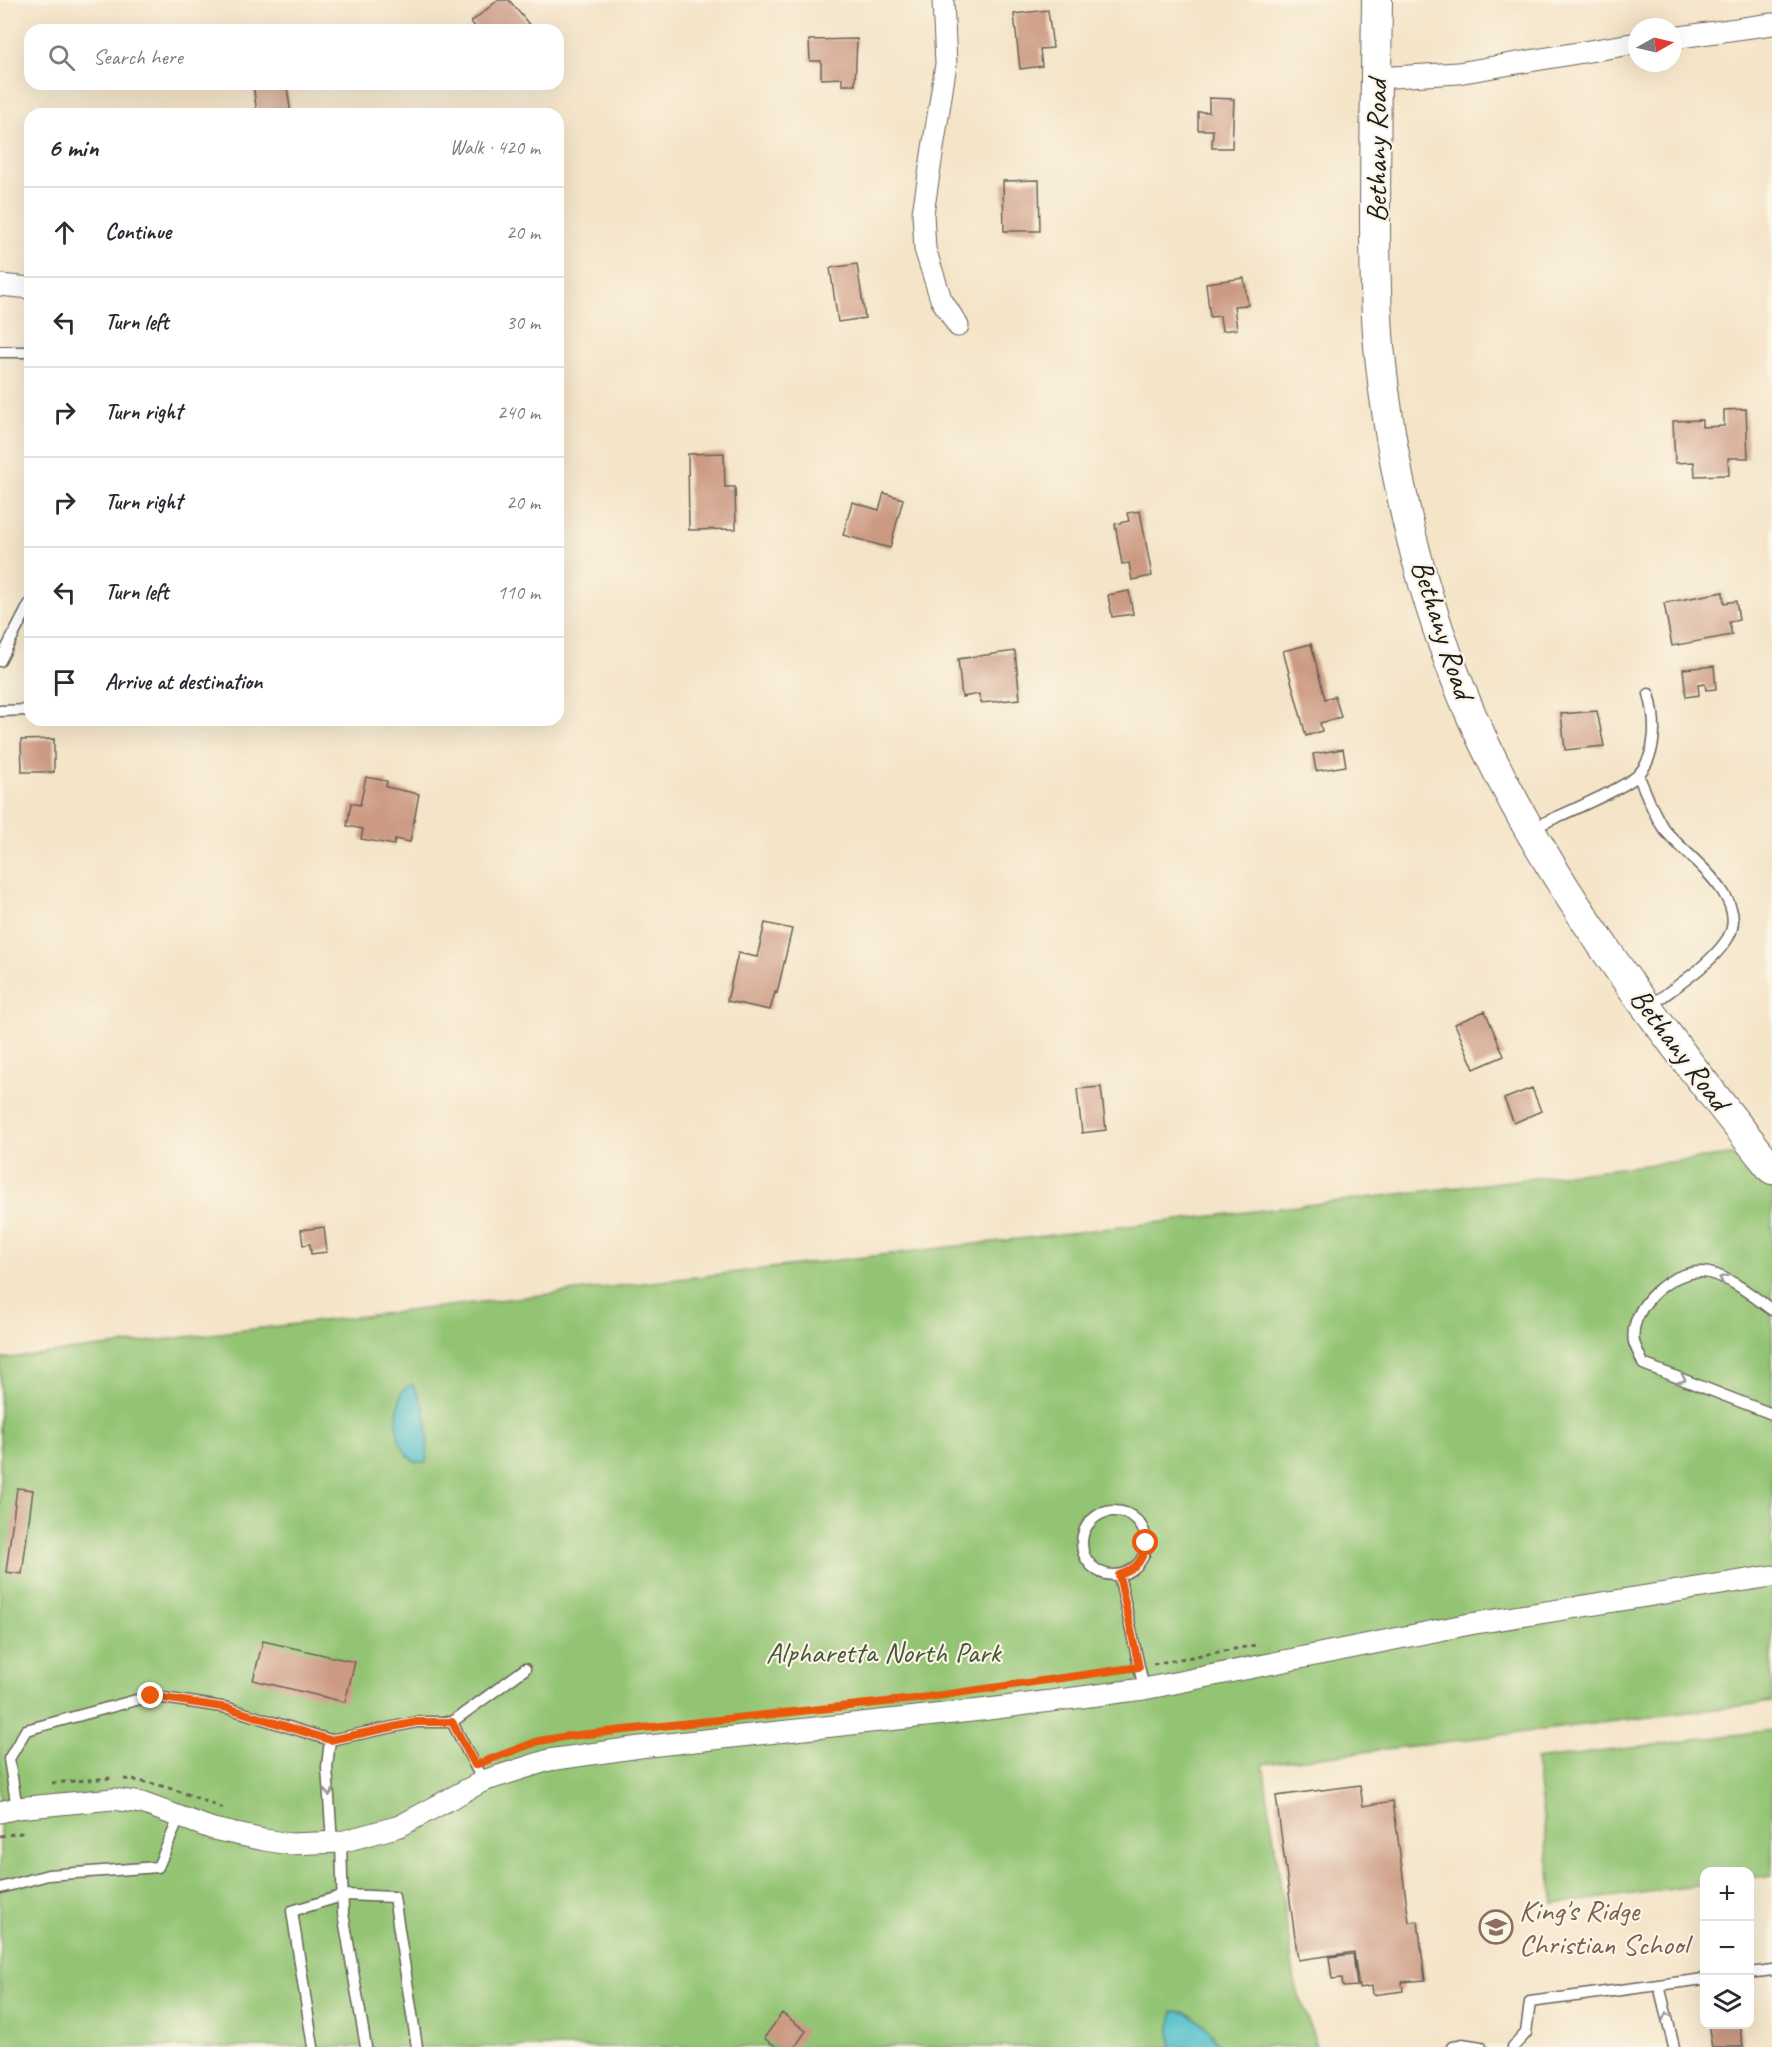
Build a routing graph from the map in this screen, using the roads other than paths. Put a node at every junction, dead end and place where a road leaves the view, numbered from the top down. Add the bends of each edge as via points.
1 (943, 0) edge
2 (1377, 0) edge
3 (1772, 24) edge
4 (1682, 37) edge
5 (1628, 45) edge
6 (1376, 78) junction
7 (0, 285) edge
8 (24, 287) edge
9 (958, 326) dead end
10 (0, 352) edge
11 (24, 352) edge
12 (24, 615) edge
13 (0, 661) edge
14 (1649, 694) dead end
15 (24, 710) edge
16 (0, 711) edge
17 (1638, 775) junction
18 (1530, 829) junction
19 (1649, 1007) junction
20 (1772, 1170) edge
21 (1772, 1310) edge
22 (1772, 1414) edge
23 (1119, 1575) junction
24 (1772, 1576) edge
25 (525, 1669) dead end
26 (1144, 1689) junction
27 (452, 1722) junction
28 (330, 1740) junction
29 (4, 1760) edge
30 (483, 1781) junction
31 (10, 1803) edge
32 (180, 1816) junction
33 (337, 1843) junction
34 (0, 1888) edge
35 (345, 1895) junction
36 (1772, 1970) edge
37 (1754, 1972) edge
38 (1700, 1980) edge
39 (1659, 1985) junction
40 (313, 2047) edge
41 (366, 2047) edge
42 (417, 2047) edge
43 (1452, 2047) edge
44 (1481, 2047) edge
45 (1512, 2047) edge
46 (1674, 2047) edge

1 - 9 street via 946,64 922,213 926,249 941,299
2 - 6 street, Bethany Road
3 - 4 street
5 - 6 street via 1458,73
6 - 18 street, Bethany Road via 1376,294 1379,347 1395,460 1427,590 1447,651 1472,716
7 - 8 street
10 - 11 lane
12 - 13 lane
14 - 17 lane via 1654,730 1649,758
15 - 16 lane
17 - 18 lane
17 - 19 lane via 1662,828 1715,882 1729,902 1733,922 1726,942
18 - 19 street, Bethany Road via 1609,953
19 - 20 street, Bethany Road
21 -> 22 lane via 1744,1289 1709,1273 1688,1273 1658,1289 1637,1317 1634,1342 1643,1364
23 - 23 lane via 1135,1568 1146,1543 1144,1533 1130,1516 1109,1512 1090,1522 1082,1542 1095,1569
23 - 26 lane
24 - 26 street via 1470,1624
25 - 27 lane
26 - 30 street via 592,1752 549,1760
27 - 28 lane via 417,1722
27 - 30 lane
28 - 29 lane via 228,1708 151,1696 26,1730
28 -> 33 lane via 327,1767
29 - 31 lane
30 - 33 street via 400,1826
31 - 32 street via 113,1799 142,1803
32 - 33 street via 213,1829 264,1840
32 - 34 lane via 158,1867 48,1875
33 - 35 lane
35 - 40 lane via 292,1911
35 - 41 lane via 343,1913
35 - 42 lane via 394,1897
36 - 37 lane
38 - 39 lane
39 - 45 lane via 1530,2002 1526,2033
46 -> 39 lane
43 - 44 lane

